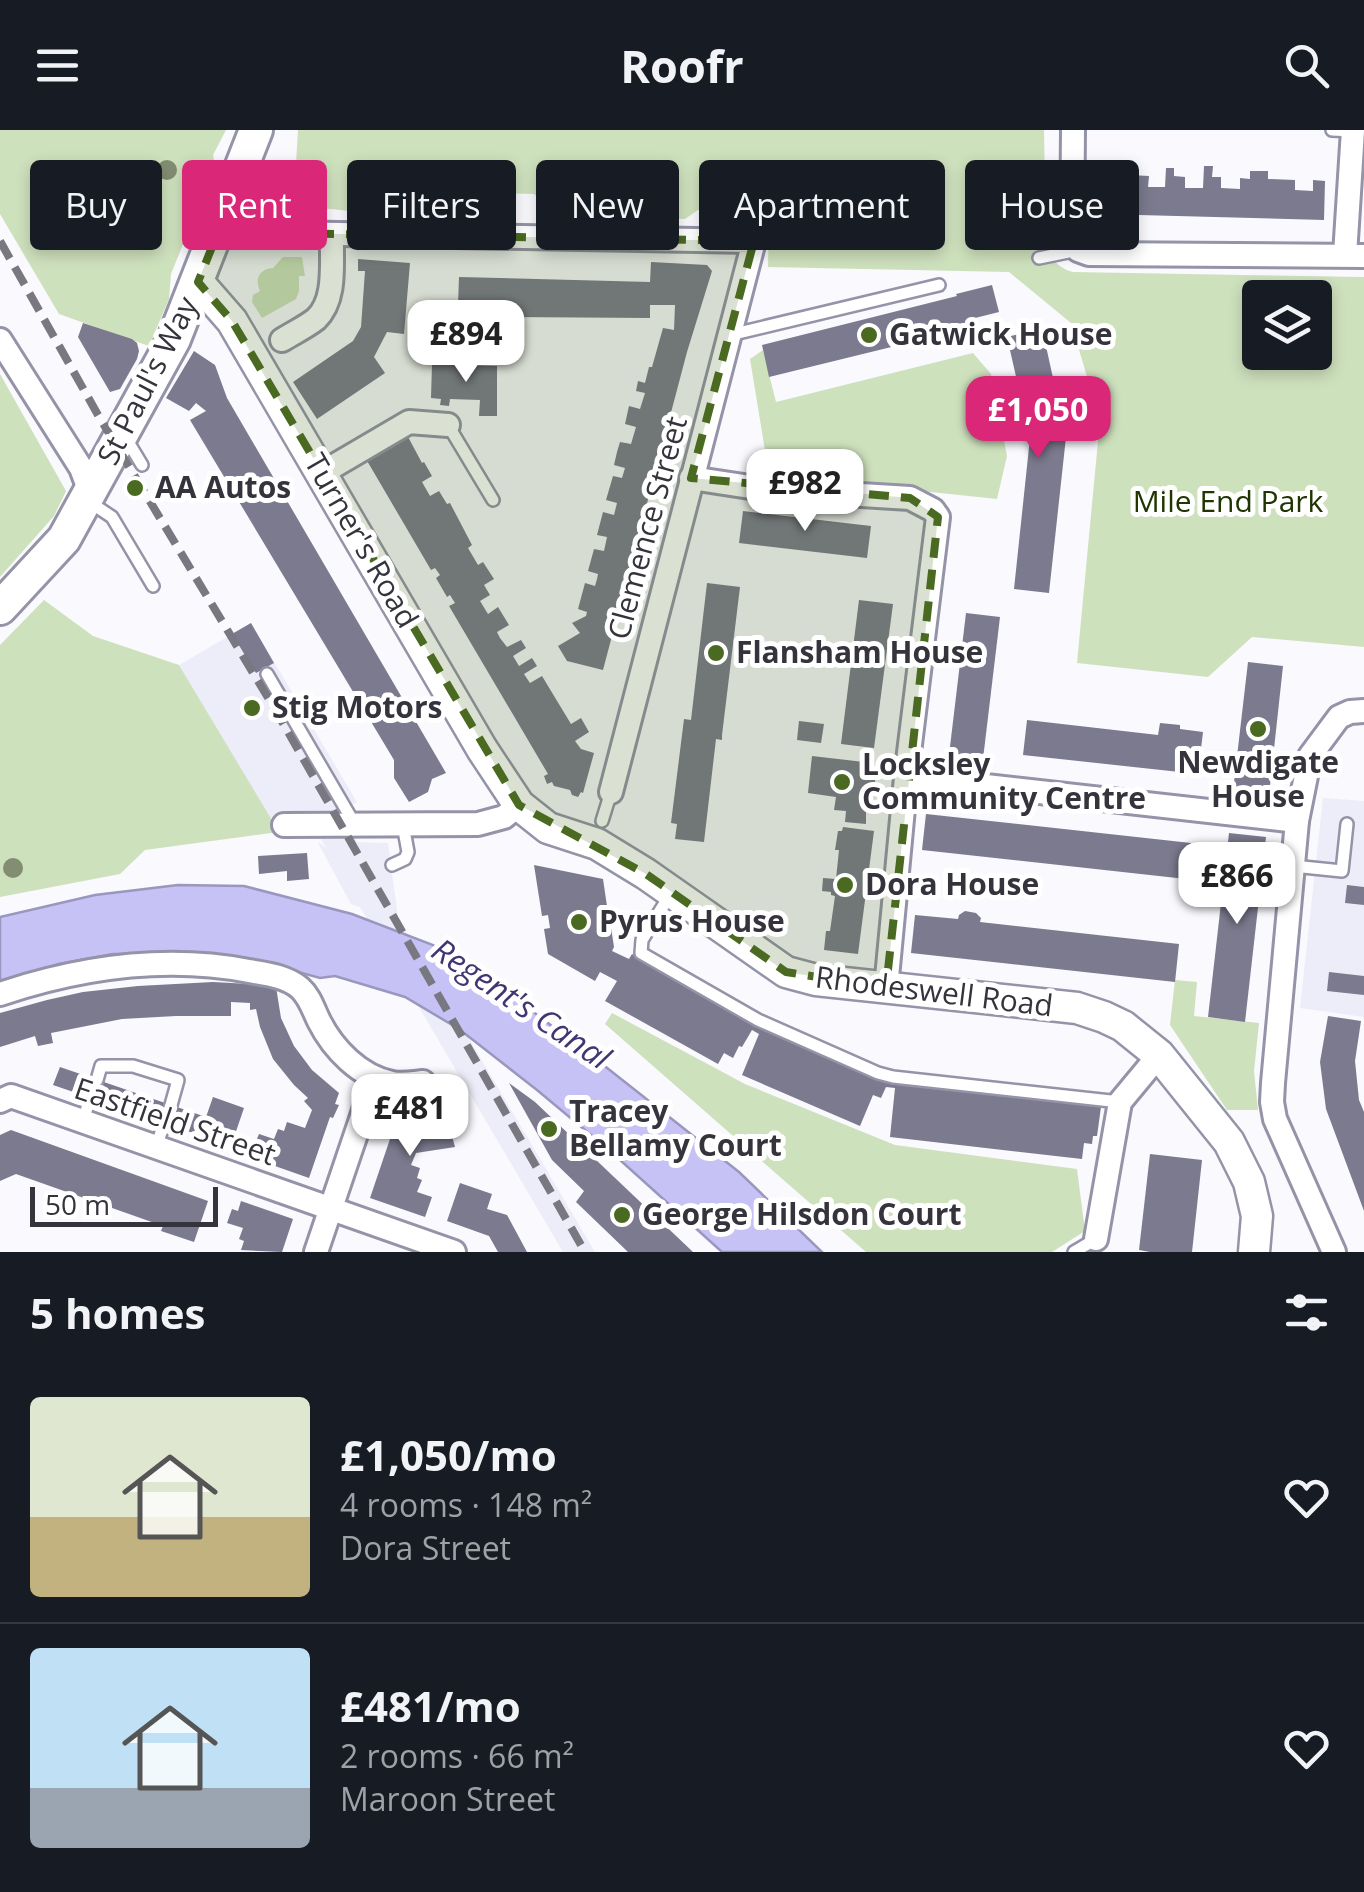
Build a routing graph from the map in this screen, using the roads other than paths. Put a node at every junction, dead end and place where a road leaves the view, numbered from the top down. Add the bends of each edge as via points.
1 (256, 130) edge
2 (1073, 130) edge
3 (1332, 130) edge
4 (1353, 130) edge
5 (245, 160) edge
6 (1073, 160) edge
7 (327, 235) edge
8 (332, 235) junction
9 (347, 235) edge
10 (516, 237) edge
11 (211, 250) edge
12 (1078, 250) joint
13 (1355, 255) edge
14 (1039, 258) dead end
15 (198, 282) junction
16 (939, 285) dead end
17 (730, 335) junction
18 (0, 340) edge
19 (282, 340) dead end
20 (448, 425) joint
21 (122, 431) junction
22 (142, 465) dead end
23 (322, 473) junction
24 (691, 478) junction
25 (90, 492) junction
26 (493, 500) dead end
27 (153, 586) dead end
28 (0, 608) edge
29 (267, 674) dead end
30 (1364, 711) edge
31 (906, 778) junction
32 (611, 792) joint
33 (518, 805) junction
34 (1297, 821) junction
35 (354, 823) junction
36 (1348, 824) dead end
37 (284, 825) dead end
38 (404, 825) junction
39 (600, 832) junction
40 (392, 865) dead end
41 (1293, 866) junction
42 (672, 892) junction
43 (886, 988) junction
44 (0, 994) edge
45 (1159, 1055) junction
46 (374, 1078) junction
47 (96, 1080) dead end
48 (423, 1082) dead end
49 (90, 1098) dead end
50 (0, 1101) edge
51 (1120, 1102) junction
52 (170, 1106) dead end
53 (82, 1122) junction
54 (164, 1124) dead end
55 (156, 1147) junction
56 (330, 1208) junction
57 (1096, 1239) joint
58 (316, 1252) edge
59 (454, 1252) edge
60 (1074, 1252) edge
61 (1254, 1252) edge
62 (1334, 1252) edge

1 - 5 main road, St Paul's Way
2 - 6 street
3 - 4 lane
4 - 13 street
7 - 8 street
8 - 9 street
8 - 19 street via 326,307
10 - 17 street, Clemence Street via 754,234
11 - 15 main road, St Paul's Way
12 - 13 street
12 - 14 lane
15 - 21 main road, St Paul's Way
15 - 23 street, Turner's Road via 232,320
16 - 17 lane
17 - 24 street, Clemence Street
18 - 25 street
20 - 23 street via 410,422
20 - 26 lane
21 - 22 lane
21 - 25 main road, St Paul's Way
23 - 33 street, Turner's Road
24 - 31 street via 910,498 933,510 938,517
24 - 32 street, Clemence Street
25 - 27 lane
25 - 28 main road, St Paul's Way via 64,539
29 - 35 lane
30 - 34 street via 1338,716 1310,756
31 - 34 street
31 - 43 street
32 - 39 lane, Clemence Street
33 - 38 street via 478,824
33 - 39 street, Rhodeswell Road via 548,828
34 - 41 street
35 - 37 street
35 - 38 street
36 - 41 lane via 1342,871
38 - 40 lane via 408,852
39 - 42 street, Rhodeswell Road
41 - 62 street via 1272,1102
42 - 43 street, Rhodeswell Road via 786,972
42 - 51 lane via 642,940 642,953 758,1020 878,1074
43 - 45 street, Rhodeswell Road via 1077,1008 1124,1026
44 - 46 street via 139,964 196,962 286,979 309,999 333,1045
45 - 51 street
45 - 61 street, Rhodeswell Road via 1229,1142 1249,1182 1257,1216
46 - 48 street
46 - 56 street
47 - 52 lane via 101,1066 133,1066 178,1080
49 - 53 lane
50 - 53 street, Eastfield Street via 10,1096
51 - 57 street
53 - 55 street, Eastfield Street
54 - 55 lane
55 - 56 street, Eastfield Street
56 - 58 street
56 - 59 street, Eastfield Street
57 - 60 lane

